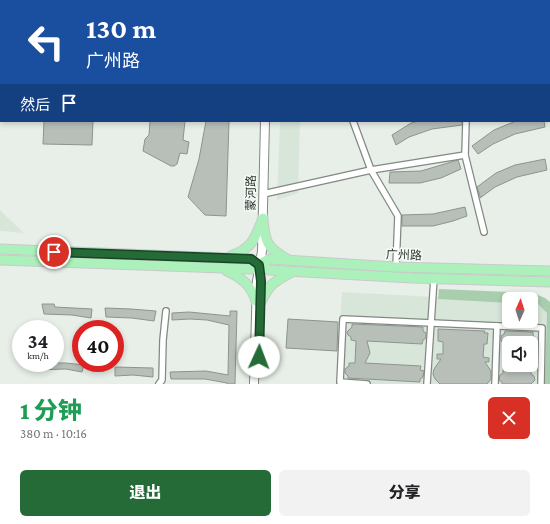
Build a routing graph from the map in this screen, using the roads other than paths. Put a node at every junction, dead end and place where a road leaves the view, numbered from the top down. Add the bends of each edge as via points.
1 (265, 122) edge
2 (353, 122) edge
3 (466, 122) edge
4 (466, 155) junction
5 (371, 170) junction
6 (263, 194) junction
7 (263, 218) junction
8 (484, 232) dead end
9 (3, 249) edge
10 (225, 258) junction
11 (290, 260) junction
12 (2, 261) edge
13 (550, 264) edge
14 (259, 265) junction
15 (396, 267) junction
16 (222, 269) junction
17 (526, 270) junction
18 (293, 271) junction
19 (550, 271) edge
20 (434, 278) junction
21 (526, 281) junction
22 (550, 282) edge
23 (550, 290) edge
24 (259, 301) junction
25 (166, 311) dead end
26 (431, 323) junction
27 (497, 326) junction
28 (159, 384) edge
29 (254, 384) edge
30 (259, 384) edge
31 (367, 384) edge
32 (428, 384) edge
33 (495, 384) edge
34 (541, 384) edge

1 - 6 street, 蒙河路
2 - 5 street
3 - 4 street
4 - 5 street
4 - 8 street
5 - 6 street
5 - 15 street via 398,216
6 - 7 street, 蒙河路
7 - 10 main road via 248,248
7 - 11 main road via 265,239 271,248
7 - 14 street, 蒙河路
9 - 10 main road, 广州路
10 - 14 main road, 广州路 via 251,259
11 - 14 main road, 广州路 via 269,259
11 - 15 main road, 广州路
12 - 16 main road, 广州路
13 - 17 main road
14 - 16 main road, 广州路 via 251,270
14 - 18 main road, 广州路 via 269,270
14 - 24 street, 蒙河路
15 - 17 main road, 广州路
16 - 24 main road via 239,276
17 - 19 main road, 广州路
18 - 20 main road, 广州路
18 - 24 main road via 271,284
20 - 21 main road, 广州路
20 - 26 street
21 - 22 main road, 广州路
21 - 23 main road
24 - 29 street, 蒙河路
24 - 30 street, 蒙河路
25 - 28 street via 162,380
26 - 27 street
26 - 31 street via 343,319 340,382
26 - 32 street
27 - 33 street
27 - 34 street via 542,328

